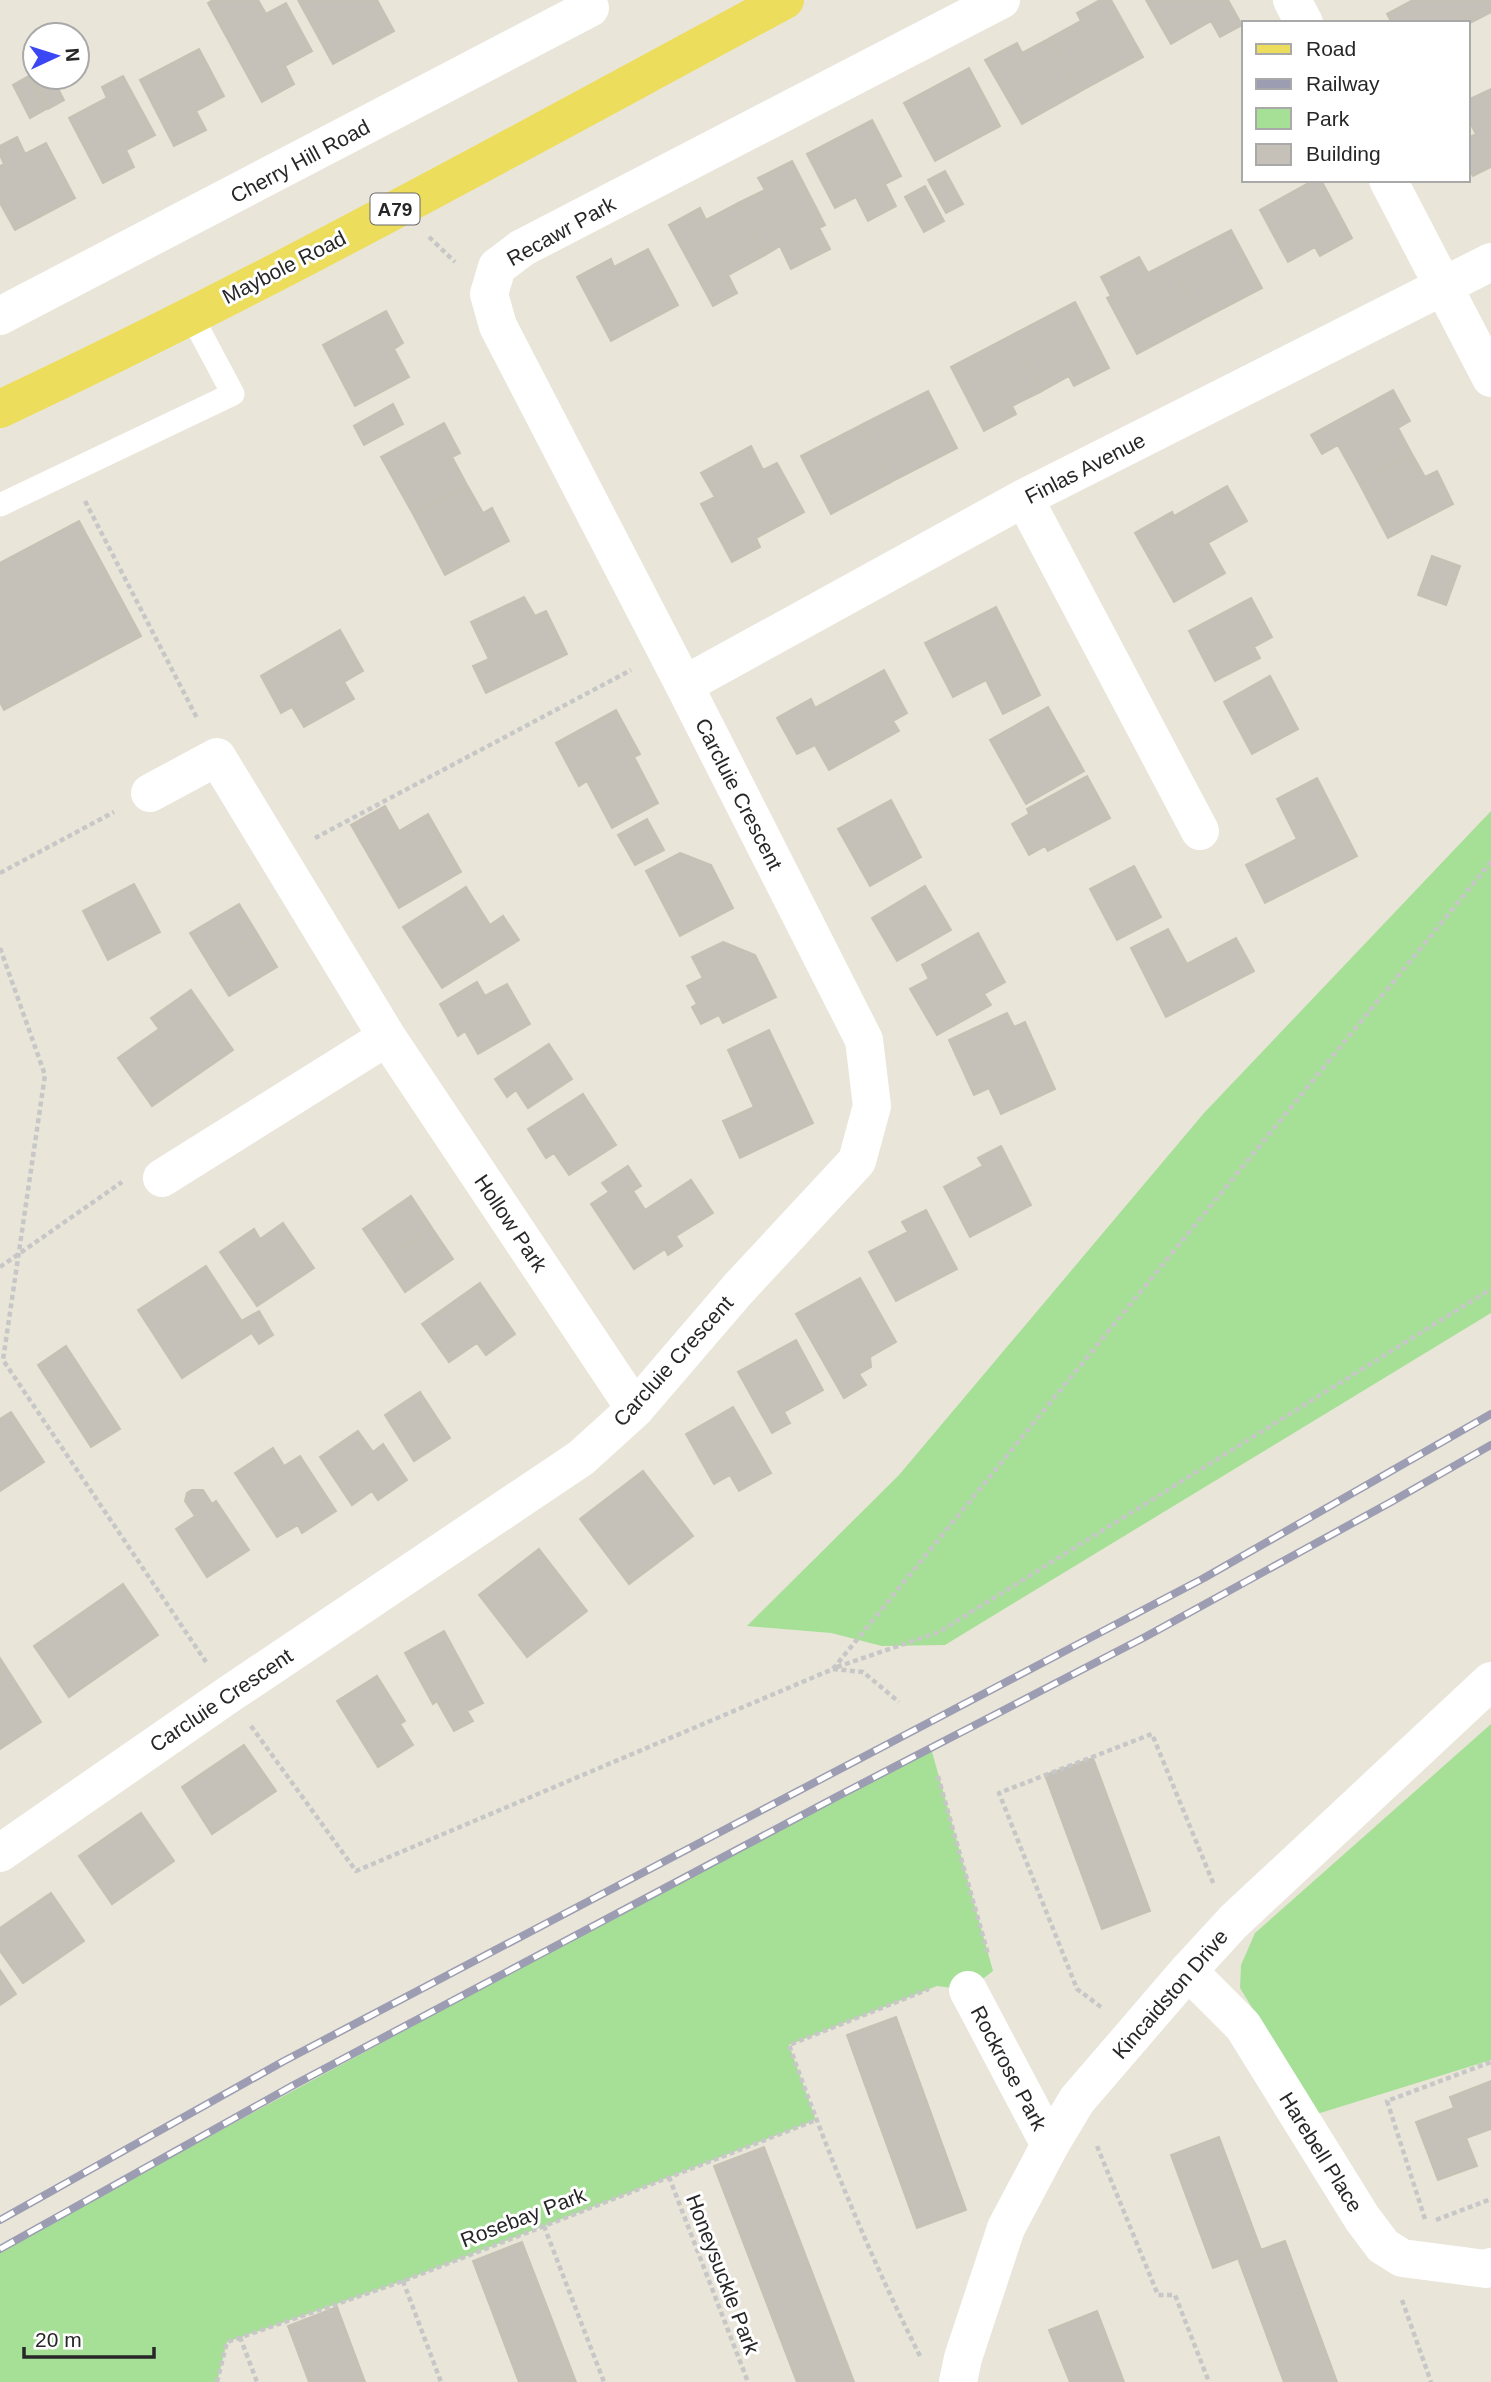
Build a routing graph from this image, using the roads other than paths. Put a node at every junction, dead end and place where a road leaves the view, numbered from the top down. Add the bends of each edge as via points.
1 (586, 0) edge
2 (785, 0) edge
3 (1001, 0) edge
4 (1292, 0) edge
5 (1303, 21) edge
6 (1389, 182) edge
7 (1491, 262) edge
8 (1445, 286) junction
9 (0, 316) edge
10 (191, 316) junction
11 (1491, 378) edge
12 (0, 409) edge
13 (1024, 498) junction
14 (0, 505) edge
15 (684, 685) junction
16 (150, 793) road end
17 (1200, 831) dead end
18 (387, 1037) junction
19 (162, 1178) road end
20 (635, 1409) junction
21 (1491, 1681) edge
22 (0, 1853) edge
23 (1188, 1971) junction
24 (968, 1990) road end
25 (1050, 2145) junction
26 (1491, 2267) edge
27 (958, 2382) edge

1 - 9 street, Cherry Hill Road via 590,8
2 - 10 main road, Maybole Road / A79
3 - 15 street, Recawr Park via 522,248 497,267 489,294 498,326
4 - 5 street
6 - 8 street
7 - 8 street, Finlas Avenue
8 - 11 street
8 - 13 street, Finlas Avenue
10 - 12 main road, Maybole Road / A79
10 - 14 lane via 233,394
13 - 15 street, Finlas Avenue
13 - 17 street
15 - 20 street, Carcluie Crescent via 864,1040 872,1106 857,1161
16 - 18 street, Hollow Park via 217,757
18 - 19 street
18 - 20 street, Hollow Park
20 - 22 street, Carcluie Crescent via 581,1458
21 - 23 street, Kincaidston Drive via 1230,1925
23 - 25 street, Kincaidston Drive via 1077,2100
23 - 26 street, Harebell Place via 1243,2026 1383,2246 1402,2258
24 - 25 street, Rockrose Park
25 - 27 street, Kincaidston Drive via 1006,2228

